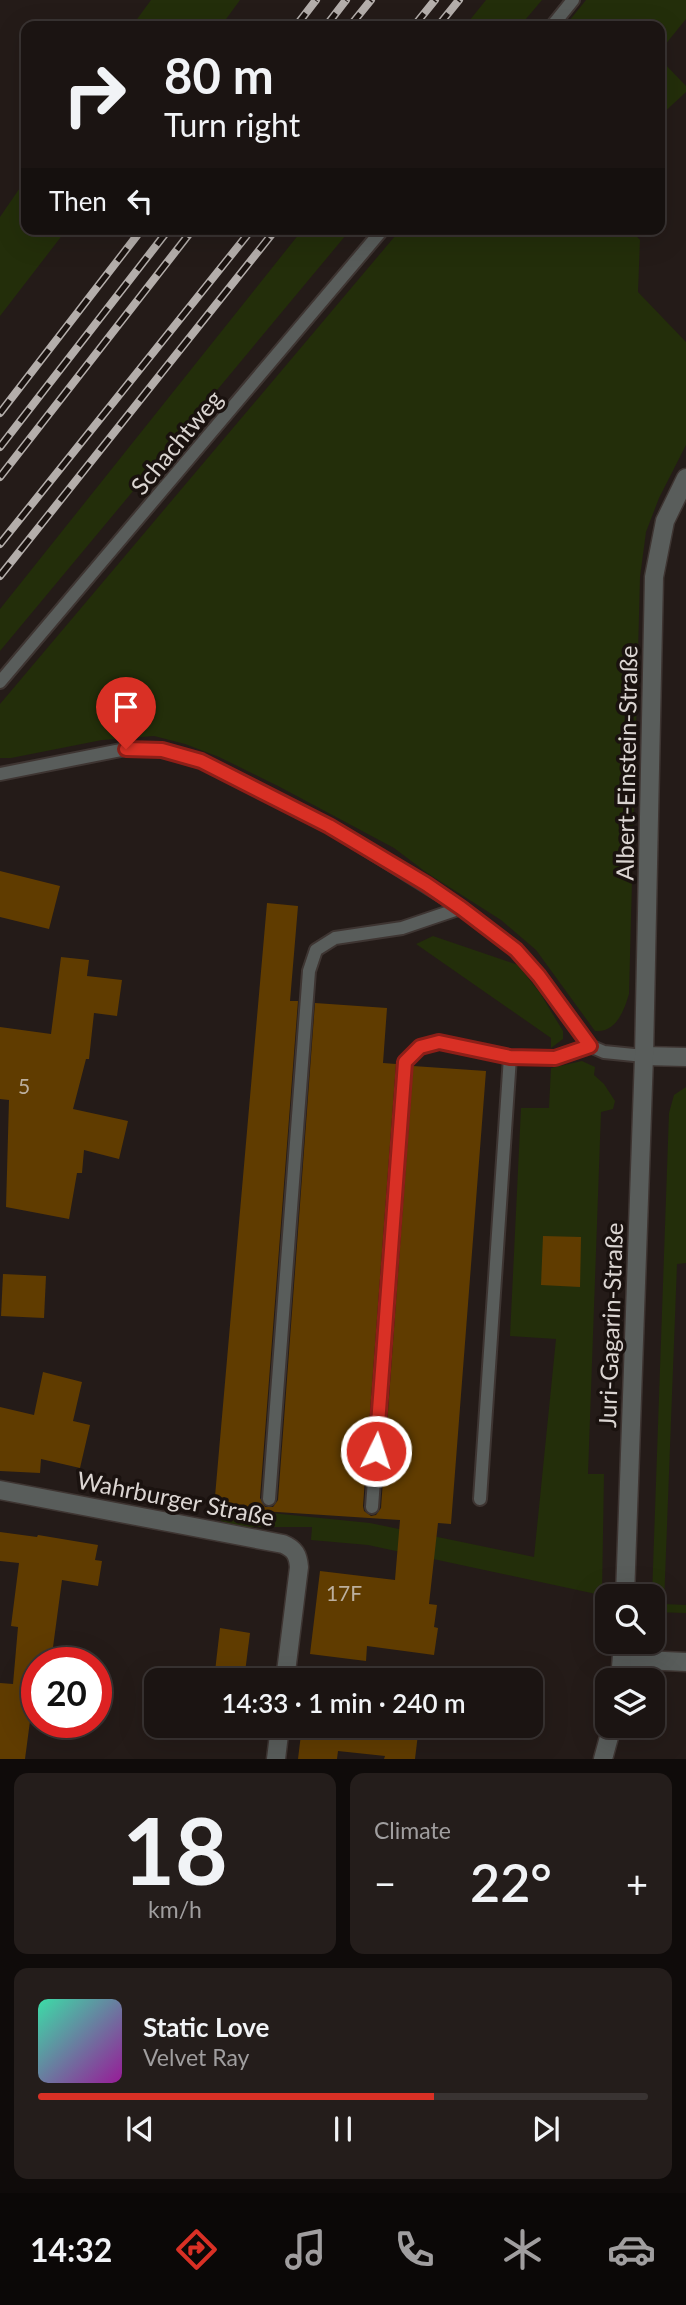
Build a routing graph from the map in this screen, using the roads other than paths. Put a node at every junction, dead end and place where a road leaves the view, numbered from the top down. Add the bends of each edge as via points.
1 (573, 0) edge
2 (556, 21) edge
3 (378, 235) edge
4 (686, 478) edge
5 (0, 681) edge
6 (0, 774) edge
7 (461, 908) junction
8 (590, 1046) junction
9 (644, 1056) junction
10 (510, 1057) junction
11 (686, 1057) edge
12 (0, 1490) edge
13 (269, 1499) dead end
14 (480, 1499) dead end
15 (372, 1507) dead end
16 (625, 1584) edge
17 (643, 1654) edge
18 (686, 1662) edge
19 (286, 1668) edge
20 (279, 1738) edge
21 (608, 1738) edge
22 (276, 1759) edge
23 (603, 1759) edge

1 - 2 lane
3 - 5 lane, Schachtweg
4 - 9 street, Albert-Einstein-Straße via 665,521 654,578
6 - 7 lane via 126,749 162,750 201,761 329,826
7 - 8 lane via 516,950
7 - 13 lane via 402,929 335,938 316,950 309,971
8 - 9 lane
8 - 10 lane via 555,1058
9 - 11 street
9 - 16 street, Juri-Gagarin-Straße
10 - 14 lane
10 - 15 lane via 439,1042 420,1047 405,1062
12 - 19 street, Wahrburger Straße via 292,1547 299,1567
17 - 18 street
20 - 22 street
21 - 23 street

